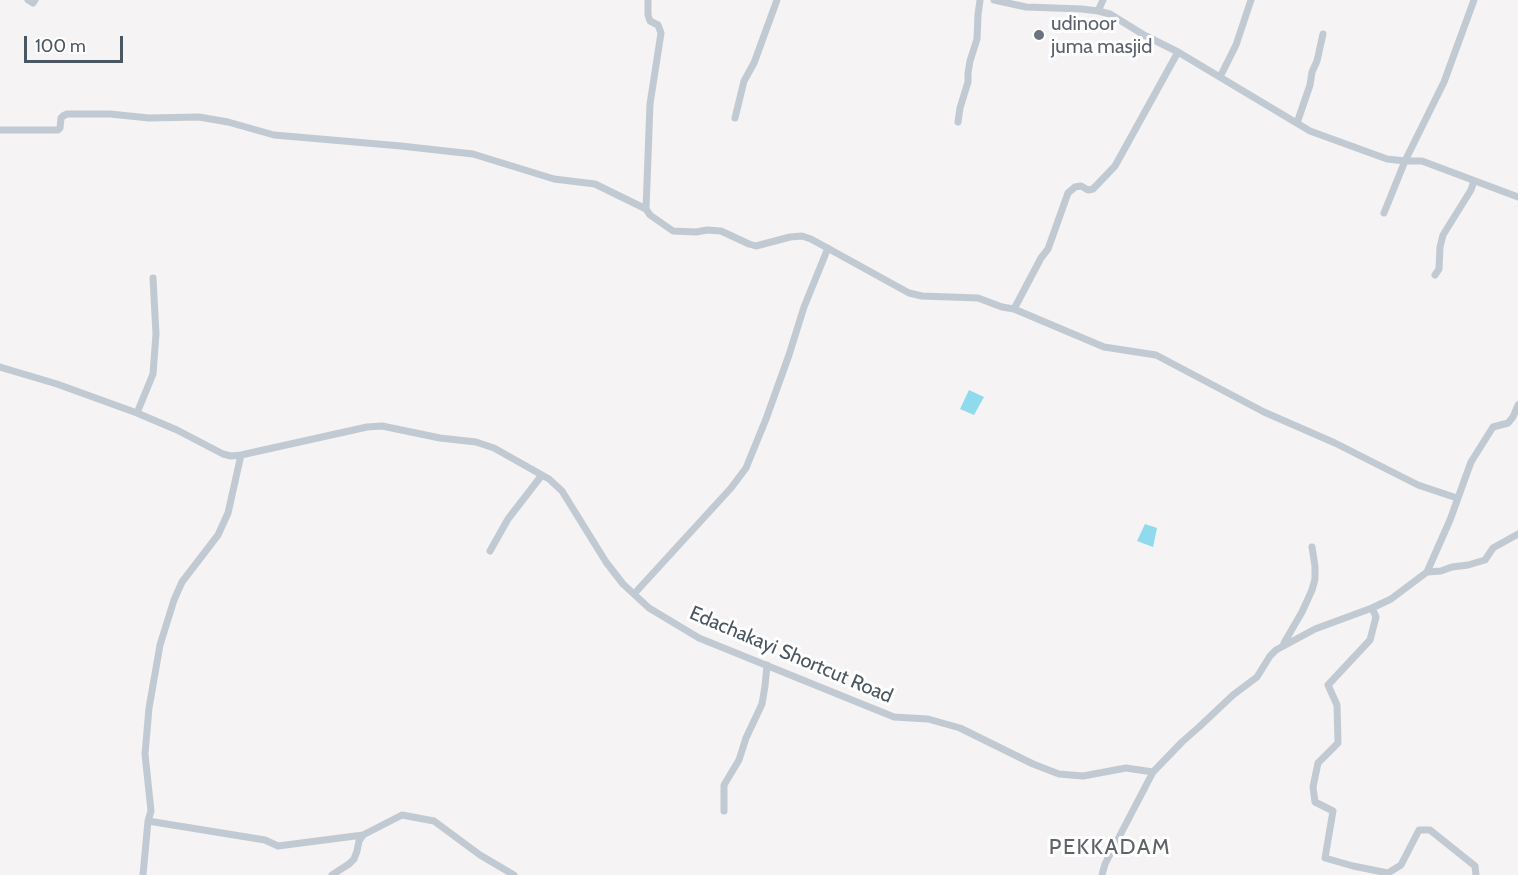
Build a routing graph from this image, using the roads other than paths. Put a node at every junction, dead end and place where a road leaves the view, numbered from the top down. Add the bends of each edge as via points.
1 (28, 0) edge
2 (35, 0) edge
3 (648, 0) edge
4 (777, 0) edge
5 (980, 0) edge
6 (994, 0) edge
7 (1103, 0) edge
8 (1251, 0) edge
9 (1474, 0) edge
10 (1098, 11) junction
11 (1323, 34) dead end
12 (1178, 52) junction
13 (1220, 77) junction
14 (735, 118) dead end
15 (958, 122) dead end
16 (1297, 123) junction
17 (0, 130) edge
18 (1406, 161) junction
19 (1474, 181) junction
20 (1518, 197) edge
21 (646, 209) junction
22 (1384, 213) dead end
23 (828, 248) junction
24 (1435, 275) dead end
25 (153, 278) dead end
26 (1014, 309) junction
27 (0, 367) edge
28 (1518, 405) edge
29 (137, 413) junction
30 (1509, 422) junction
31 (1518, 425) edge
32 (241, 455) junction
33 (542, 475) junction
34 (1457, 498) junction
35 (1518, 534) edge
36 (1312, 547) dead end
37 (490, 550) dead end
38 (1427, 572) junction
39 (634, 594) junction
40 (1372, 608) junction
41 (1282, 646) junction
42 (767, 665) junction
43 (1153, 772) junction
44 (724, 811) dead end
45 (148, 821) junction
46 (363, 836) junction
47 (143, 875) edge
48 (332, 875) edge
49 (514, 875) edge
50 (1102, 875) edge
51 (1476, 875) edge

1 - 2 street
3 - 21 street via 650,21 658,25 661,33 650,104
4 - 14 street via 744,81
5 - 15 street via 977,39
6 - 10 street via 1026,7
7 - 10 street
8 - 13 street
9 - 18 street via 1444,82
10 - 12 street
11 - 16 street
12 - 13 street
12 - 26 street via 1114,166 1093,189 1081,186 1068,193 1048,249
13 - 16 street
16 - 18 street via 1362,151
17 - 21 street via 58,130 61,118 67,114 199,117 274,135 473,154 554,178 595,184
18 - 19 street via 1422,161
18 - 22 street
19 - 20 street
19 - 24 street via 1443,236
21 - 23 street via 673,231 721,231 756,246 802,236
23 - 26 street via 909,293 978,298
23 - 39 street via 746,468
25 - 29 street via 153,374
26 - 34 street via 1104,347 1156,355 1264,412 1418,485
27 - 29 street, Edachakayi Shortcut Road
28 - 30 street
29 - 32 street, Edachakayi Shortcut Road via 223,454
30 - 31 street
30 - 34 street via 1493,427 1471,462
32 - 33 street, Edachakayi Shortcut Road via 367,426 382,426 494,447
32 - 45 street via 219,535 182,582 160,645 145,754 151,811
33 - 37 street
33 - 39 street, Edachakayi Shortcut Road via 562,491 606,562
34 - 38 street
35 - 38 street via 1493,548 1485,560
36 - 41 street via 1312,590
38 - 40 street
39 - 42 street, Edachakayi Shortcut Road via 650,609 699,638
40 - 41 street
40 - 51 street via 1376,617 1370,640 1328,685 1337,705 1338,743 1318,763 1313,787 1315,802 1333,811 1325,858 1388,873 1401,865 1419,830 1430,830 1475,866
41 - 43 street via 1270,656 1257,677
42 - 43 street, Edachakayi Shortcut Road via 894,717 928,719 960,728 1059,774 1083,776 1126,768
42 - 44 street via 762,704 724,785
43 - 50 street
45 - 46 street via 265,840 279,846
45 - 47 street
46 - 48 street via 354,859
46 - 49 street via 402,815 434,821

